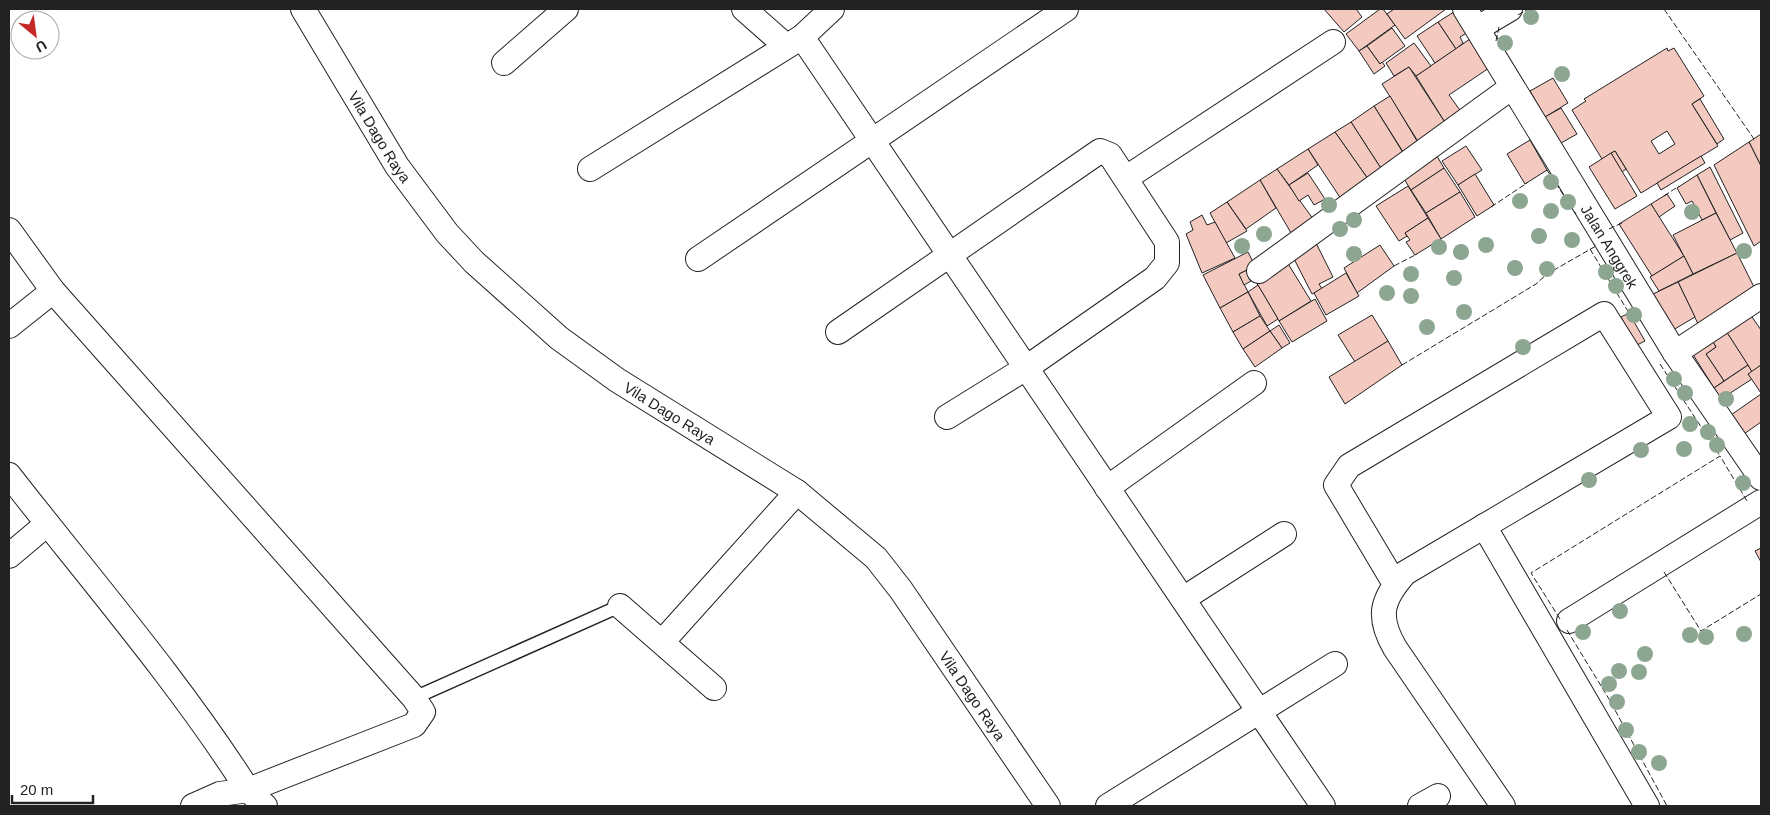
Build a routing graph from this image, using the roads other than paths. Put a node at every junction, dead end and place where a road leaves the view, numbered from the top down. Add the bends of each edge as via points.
1 (303, 9) edge
2 (566, 9) edge
3 (744, 9) edge
4 (832, 9) edge
5 (1066, 9) edge
6 (1510, 9) edge
7 (1471, 18) edge
8 (794, 42) junction
9 (1333, 42) dead end
10 (504, 63) dead end
11 (1512, 87) junction
12 (873, 142) junction
13 (590, 169) dead end
14 (1126, 178) junction
15 (9, 230) edge
16 (949, 254) junction
17 (698, 259) dead end
18 (1259, 272) dead end
19 (53, 291) junction
20 (1761, 296) edge
21 (9, 326) edge
22 (838, 332) dead end
23 (1671, 346) junction
24 (1633, 359) junction
25 (1026, 368) junction
26 (1254, 383) dead end
27 (947, 418) dead end
28 (9, 475) edge
29 (1761, 478) edge
30 (1107, 488) junction
31 (798, 492) junction
32 (1761, 502) edge
33 (47, 524) junction
34 (1484, 526) junction
35 (1284, 534) dead end
36 (9, 556) edge
37 (1395, 584) junction
38 (1183, 598) junction
39 (620, 606) joint
40 (1569, 621) dead end
41 (663, 641) junction
42 (1335, 664) dead end
43 (714, 688) dead end
44 (414, 698) junction
45 (1259, 713) junction
46 (256, 798) edge
47 (193, 806) edge
48 (1048, 806) edge
49 (1108, 806) edge
50 (1323, 806) edge
51 (1503, 806) edge
52 (1647, 806) edge

1 - 31 street, Vila Dago Raya via 397,166 447,233 474,262 559,338 617,380
2 - 10 street
3 - 8 street
4 - 8 street
5 - 12 street
6 - 7 street
7 - 11 street, Jalan Anggrek
8 - 12 street
8 - 13 street
9 - 14 street
11 - 18 street
11 - 23 street, Jalan Anggrek
12 - 16 street
12 - 17 street
14 - 16 street via 1110,155 1100,151
14 - 25 street via 1167,242 1167,263 1154,278
15 - 19 street
16 - 22 street
16 - 25 street
19 - 21 street
19 - 44 street
20 - 23 street
23 - 24 street
23 - 29 street, Jalan Anggrek
24 - 34 street via 1669,417
24 - 37 street via 1604,314 1349,466 1336,485
25 - 27 street
25 - 30 street
26 - 30 street
28 - 33 street
30 - 38 street
31 - 41 street
31 - 48 street, Vila Dago Raya via 876,558
32 - 40 street
33 - 36 street
33 - 46 street via 127,622
34 - 37 street via 1405,573
34 - 52 street
35 - 38 street
37 - 51 street via 1383,608 1385,632
38 - 45 street
39 - 41 street
39 - 44 lane
41 - 43 street
42 - 45 street
44 - 46 street via 423,712 414,725
45 - 49 street
45 - 50 street
46 - 47 street via 220,794

